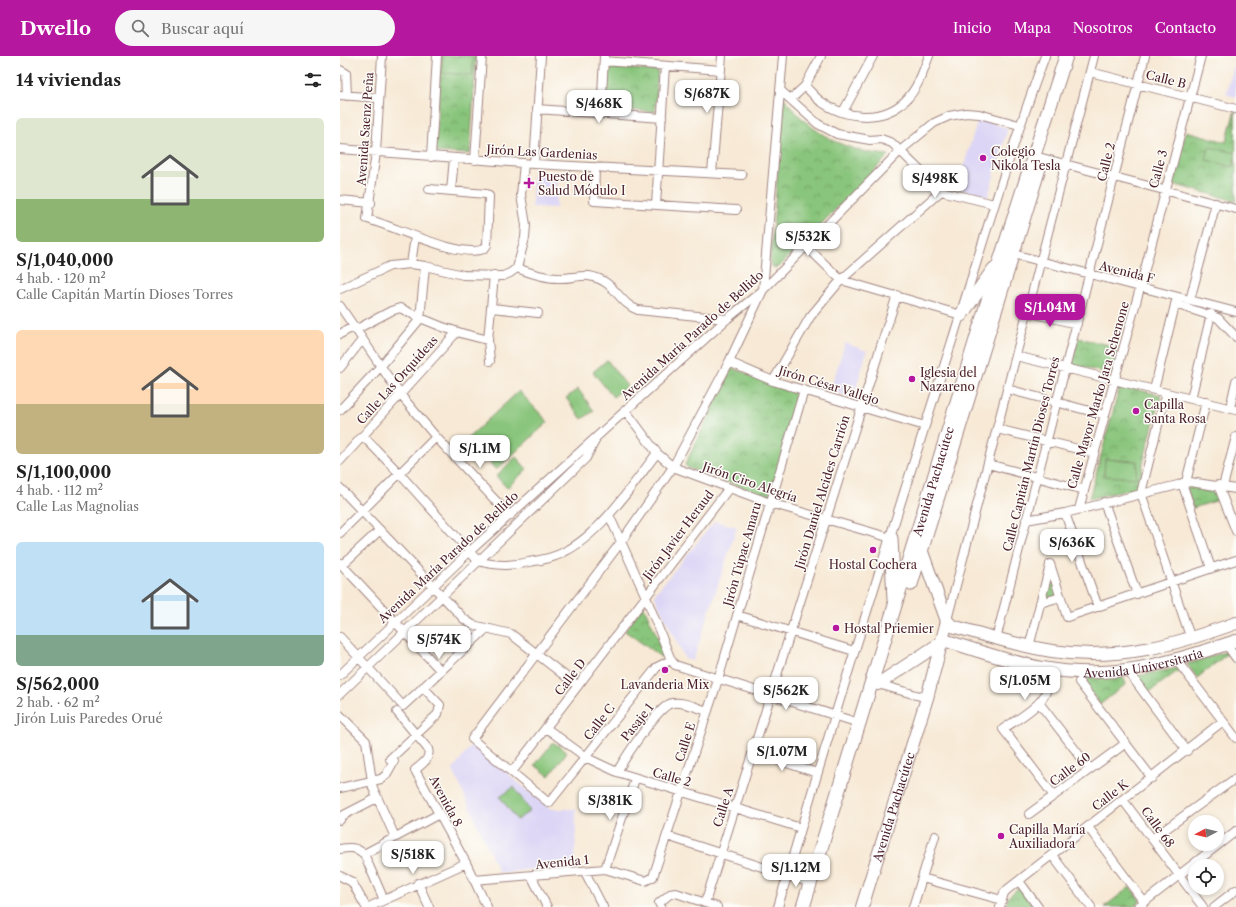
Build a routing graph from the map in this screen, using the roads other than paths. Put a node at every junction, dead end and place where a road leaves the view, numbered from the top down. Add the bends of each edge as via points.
1 (382, 56) edge
2 (437, 56) edge
3 (482, 56) edge
4 (541, 56) edge
5 (722, 56) edge
6 (783, 56) edge
7 (821, 56) edge
8 (873, 56) edge
9 (929, 56) edge
10 (1045, 56) edge
11 (1066, 56) edge
12 (1074, 56) edge
13 (1145, 56) edge
14 (1201, 56) edge
15 (1093, 58) edge
16 (604, 59) edge
17 (665, 66) junction
18 (340, 70) edge
19 (721, 70) junction
20 (1090, 72) junction
21 (1138, 84) junction
22 (805, 86) junction
23 (781, 91) junction
24 (344, 96) edge
25 (1190, 97) junction
26 (379, 98) junction
27 (791, 99) junction
28 (538, 109) junction
29 (1236, 109) edge
30 (843, 112) junction
31 (601, 114) junction
32 (662, 118) junction
33 (1019, 125) junction
34 (340, 149) edge
35 (901, 150) junction
36 (376, 152) junction
37 (431, 157) junction
38 (454, 158) junction
39 (1042, 158) junction
40 (475, 160) junction
41 (524, 163) junction
42 (534, 164) junction
43 (1066, 165) junction
44 (595, 167) junction
45 (658, 170) junction
46 (712, 173) junction
47 (742, 175) dead end
48 (1114, 177) junction
49 (428, 189) dead end
50 (1165, 190) junction
51 (451, 191) junction
52 (941, 191) junction
53 (340, 200) edge
54 (371, 203) junction
55 (1216, 203) junction
56 (656, 204) junction
57 (994, 204) junction
58 (1236, 209) edge
59 (736, 210) dead end
60 (415, 237) junction
61 (805, 246) junction
62 (1013, 254) junction
63 (1000, 261) junction
64 (1040, 262) junction
65 (411, 264) junction
66 (425, 266) junction
67 (517, 268) junction
68 (1090, 274) junction
69 (494, 275) junction
70 (841, 280) junction
71 (1140, 288) junction
72 (340, 289) edge
73 (763, 290) junction
74 (897, 295) junction
75 (1190, 300) junction
76 (1176, 301) junction
77 (340, 306) edge
78 (492, 308) junction
79 (1027, 312) junction
80 (1236, 312) edge
81 (538, 313) dead end
82 (961, 314) junction
83 (1211, 314) junction
84 (420, 319) junction
85 (726, 320) junction
86 (1077, 324) junction
87 (354, 329) junction
88 (456, 333) junction
89 (340, 334) edge
90 (1236, 335) edge
91 (362, 340) junction
92 (488, 340) junction
93 (1016, 356) junction
94 (490, 361) dead end
95 (728, 362) junction
96 (381, 366) junction
97 (340, 368) edge
98 (1066, 368) junction
99 (1115, 380) junction
100 (773, 381) junction
101 (1236, 381) edge
102 (1007, 389) junction
103 (804, 390) junction
104 (1154, 390) junction
105 (1166, 393) junction
106 (399, 394) junction
107 (1191, 399) junction
108 (1057, 402) junction
109 (1206, 402) junction
110 (862, 407) junction
111 (1233, 409) edge
112 (340, 410) edge
113 (625, 410) junction
114 (1105, 415) junction
115 (608, 426) junction
116 (925, 426) junction
117 (997, 429) junction
118 (363, 436) junction
119 (436, 437) junction
120 (1236, 437) edge
121 (1047, 441) junction
122 (657, 452) junction
123 (1094, 453) junction
124 (340, 461) edge
125 (988, 464) junction
126 (673, 467) junction
127 (399, 473) junction
128 (1037, 478) junction
129 (1184, 483) junction
130 (1220, 485) junction
131 (340, 488) edge
132 (729, 488) junction
133 (1236, 489) edge
134 (1084, 490) junction
135 (1141, 493) junction
136 (1104, 502) junction
137 (770, 503) junction
138 (1079, 509) junction
139 (362, 511) junction
140 (1065, 513) junction
141 (608, 515) junction
142 (510, 516) junction
143 (826, 520) junction
144 (1026, 520) junction
145 (380, 530) junction
146 (1236, 531) edge
147 (340, 533) edge
148 (891, 538) junction
149 (621, 542) junction
150 (469, 552) junction
151 (922, 552) junction
152 (1236, 560) edge
153 (478, 561) junction
154 (341, 564) edge
155 (1211, 568) junction
156 (1172, 582) junction
157 (433, 587) junction
158 (1137, 594) junction
159 (442, 596) junction
160 (646, 597) junction
161 (1061, 597) junction
162 (1040, 603) junction
163 (1098, 607) junction
164 (895, 609) junction
165 (737, 615) junction
166 (947, 621) junction
167 (396, 622) junction
168 (1236, 623) edge
169 (487, 628) junction
170 (404, 632) junction
171 (791, 632) junction
172 (340, 638) edge
173 (996, 638) junction
174 (1191, 639) junction
175 (942, 642) junction
176 (1231, 643) edge
177 (1029, 647) junction
178 (854, 651) junction
179 (536, 652) junction
180 (359, 657) junction
181 (1236, 658) edge
182 (671, 660) junction
183 (1177, 661) junction
184 (368, 667) junction
185 (1042, 668) junction
186 (1127, 670) junction
187 (441, 671) junction
188 (340, 675) edge
189 (718, 680) junction
190 (1079, 682) dead end
191 (875, 683) junction
192 (578, 686) junction
193 (424, 687) junction
194 (340, 694) edge
195 (771, 695) junction
196 (926, 698) junction
197 (1040, 704) junction
198 (708, 711) junction
199 (397, 712) dead end
200 (340, 715) edge
201 (834, 715) junction
202 (1223, 721) junction
203 (859, 722) junction
204 (546, 728) junction
205 (417, 735) junction
206 (1236, 738) edge
207 (1126, 743) junction
208 (1187, 751) junction
209 (753, 752) junction
210 (587, 758) junction
211 (1090, 769) junction
212 (512, 772) junction
213 (617, 772) junction
214 (817, 773) junction
215 (635, 778) junction
216 (1152, 778) junction
217 (1236, 778) edge
218 (371, 781) junction
219 (340, 788) edge
220 (682, 792) junction
221 (1054, 796) junction
222 (377, 798) junction
223 (1123, 800) junction
224 (735, 808) junction
225 (439, 814) junction
226 (1029, 814) dead end
227 (340, 820) edge
228 (1088, 827) junction
229 (801, 828) junction
230 (1236, 831) edge
231 (667, 836) junction
232 (935, 836) dead end
233 (395, 837) junction
234 (1152, 839) junction
235 (340, 849) edge
236 (364, 854) junction
237 (721, 854) junction
238 (1052, 855) junction
239 (466, 863) junction
240 (605, 869) junction
241 (585, 872) junction
242 (788, 875) junction
243 (1179, 875) junction
244 (340, 876) edge
245 (532, 877) junction
246 (922, 878) junction
247 (651, 879) joint
248 (474, 880) junction
249 (1019, 881) junction
250 (811, 882) junction
251 (418, 883) junction
252 (1236, 890) edge
253 (384, 900) junction
254 (705, 902) junction
255 (1144, 902) junction
256 (1001, 904) edge
257 (660, 905) edge
258 (601, 906) edge
259 (366, 907) edge
260 (369, 907) edge
261 (429, 907) edge
262 (487, 907) edge
263 (547, 907) edge
264 (717, 907) edge
265 (778, 907) edge
266 (803, 907) edge
267 (812, 907) edge
268 (863, 907) edge
269 (913, 907) edge
270 (1038, 907) edge
271 (1091, 907) edge
272 (1138, 907) edge
273 (1203, 907) edge
274 (1214, 907) edge

1 - 26 street, Avenida Saenz Peña
2 - 37 street
3 - 40 street
4 - 28 street
5 - 19 street
6 - 23 street
7 - 22 street
8 - 30 street
9 - 30 street via 917,85 895,108 869,116
10 - 33 street, Avenida Pachacútec
11 - 63 main road, Avenida Pachacútec
12 - 39 main road, Avenida Pachacútec
13 - 21 street, Calle 2
14 - 25 street, Calle 3
15 - 20 street, Avenida Pachacútec
16 - 17 street
16 - 31 street
17 - 19 street
17 - 32 street
18 - 24 street via 346,72
19 - 46 street
20 - 21 street, Calle B
20 - 43 street, Avenida Pachacútec
21 - 25 street, Calle B
21 - 48 street, Calle 2
22 - 27 street
22 - 30 street via 820,101
23 - 27 street
23 - 73 street
24 - 26 street
25 - 29 street, Calle B
25 - 50 street, Calle 3
26 - 36 street, Avenida Saenz Peña
27 - 35 street via 818,124 837,134 870,140 880,139 892,143
28 - 31 street
28 - 42 street
31 - 32 street
32 - 45 street
33 - 35 street, Avenida María Parado de Bellido via 979,114 949,116 934,122
33 - 57 street, Avenida Pachacútec
34 - 36 street, Jirón Las Gardenias
35 - 52 street
35 - 61 street, Avenida María Parado de Bellido
36 - 37 street, Jirón Las Gardenias
36 - 54 street, Avenida Saenz Peña
37 - 38 street, Jirón Las Gardenias
38 - 40 street, Jirón Las Gardenias
38 - 51 street
39 - 43 street
39 - 62 main road, Avenida Pachacútec
40 - 41 street, Jirón Las Gardenias
41 - 42 street, Jirón Las Gardenias
41 - 67 street via 521,195 526,225
42 - 44 street, Jirón Las Gardenias
43 - 48 street
43 - 64 street, Avenida Pachacútec
44 - 45 street, Jirón Las Gardenias
44 - 56 street via 594,201
45 - 46 street, Jirón Las Gardenias
45 - 56 street
46 - 47 street, Jirón Las Gardenias
48 - 50 street
48 - 68 street, Calle 2
49 - 51 street
50 - 55 street
50 - 71 street, Calle 3
51 - 60 street via 489,196 487,244 484,249 478,252 460,249
52 - 57 street
52 - 70 street
53 - 54 street
54 - 60 street, Avenida Saenz Peña via 367,219
55 - 58 street
55 - 75 street
56 - 59 street
57 - 82 street, Avenida Pachacútec
60 - 65 street
61 - 70 street
61 - 73 street, Avenida María Parado de Bellido
62 - 64 street, Avenida F
62 - 151 main road, Avenida Pachacútec
63 - 82 main road
63 - 164 main road, Avenida Pachacútec
64 - 68 street, Avenida F
64 - 79 street, Avenida Pachacútec
65 - 66 street
65 - 72 street via 390,266
66 - 69 street via 463,274
66 - 84 street
67 - 69 street via 503,276
67 - 85 street via 536,275 558,278 589,276 608,284 625,303 638,310
68 - 71 street, Avenida F
68 - 86 street, Calle Capitán Martín Dioses Torres
69 - 78 street
70 - 74 street
70 - 100 street via 810,317
71 - 76 street, Avenida F
71 - 99 street, Calle Mayor Marko Jara Schenone
73 - 85 street, Avenida María Parado de Bellido
73 - 95 street
74 - 82 street
74 - 110 street, Jirón Daniel Alcides Carrión
75 - 76 street, Avenida F
75 - 80 street, Avenida F
76 - 83 street
76 - 104 street
77 - 87 street
78 - 81 street
78 - 92 street
79 - 86 street
79 - 93 street, Avenida Pachacútec
82 - 116 street, Avenida Pachacútec
83 - 90 street
83 - 107 street
84 - 87 street via 400,308
84 - 88 street
84 - 96 street
85 - 113 street, Avenida María Parado de Bellido
86 - 98 street, Calle Capitán Martín Dioses Torres
87 - 89 street
87 - 91 street
88 - 92 street
88 - 106 street, Calle Las Orquídeas
91 - 96 street
91 - 97 street
92 - 94 street
93 - 98 street
93 - 102 street, Avenida Pachacútec
95 - 100 street, Jirón César Vallejo
95 - 126 street
96 - 106 street
96 - 112 street
98 - 99 street
98 - 108 street, Calle Capitán Martín Dioses Torres
99 - 104 street
99 - 114 street, Calle Mayor Marko Jara Schenone
100 - 103 street, Jirón César Vallejo
101 - 111 street
102 - 108 street
102 - 117 street, Avenida Pachacútec
103 - 110 street, Jirón César Vallejo
103 - 137 street, Jirón Túpac Amaru
104 - 105 street
105 - 107 street
105 - 135 street
106 - 118 street, Calle Las Orquídeas
106 - 119 street
107 - 109 street
108 - 114 street
108 - 121 street, Calle Capitán Martín Dioses Torres
109 - 111 street
109 - 129 street
110 - 116 street, Jirón César Vallejo
110 - 143 street, Jirón Daniel Alcides Carrión
113 - 115 street, Avenida María Parado de Bellido
113 - 122 street, Jirón Ciro Alegría
114 - 123 street, Calle Mayor Marko Jara Schenone
115 - 142 street, Avenida María Parado de Bellido
115 - 153 street, Avenida María Parado de Bellido via 586,458
116 - 148 street, Avenida Pachacútec
117 - 121 street
117 - 125 street, Avenida Pachacútec
118 - 124 street, Calle Las Orquídeas
118 - 127 street
119 - 127 street
119 - 142 street
120 - 130 street
121 - 123 street
121 - 128 street, Calle Capitán Martín Dioses Torres
122 - 126 street, Jirón Ciro Alegría
122 - 141 street
123 - 134 street, Calle Mayor Marko Jara Schenone
125 - 128 street
125 - 166 street, Avenida Pachacútec
126 - 132 street, Jirón Ciro Alegría
126 - 149 street
127 - 139 street
127 - 150 street
128 - 134 street
128 - 144 street, Calle Capitán Martín Dioses Torres
129 - 130 street via 1197,481
129 - 135 street
129 - 155 street
130 - 133 street
130 - 146 street
131 - 139 street
132 - 137 street, Jirón Ciro Alegría
132 - 160 street, Jirón Javier Heraud
134 - 138 street, Calle Mayor Marko Jara Schenone
135 - 136 street
135 - 156 street
136 - 138 street
136 - 158 street
137 - 143 street, Jirón Ciro Alegría
137 - 165 street, Jirón Túpac Amaru
138 - 140 street
139 - 145 street
139 - 147 street
140 - 144 street
140 - 163 street
141 - 149 street
141 - 153 street via 565,552 511,566
142 - 150 street, Avenida María Parado de Bellido
143 - 148 street, Jirón Ciro Alegría
143 - 171 street, Jirón Daniel Alcides Carrión
144 - 173 street, Calle Capitán Martín Dioses Torres
145 - 154 street
145 - 157 street
148 - 164 main road
148 - 178 street, Avenida Pachacútec
149 - 160 street
149 - 179 street
150 - 153 street
150 - 157 street, Avenida María Parado de Bellido
151 - 166 street
151 - 191 main road, Avenida Pachacútec
152 - 155 street
153 - 159 street, Avenida María Parado de Bellido
154 - 167 street
155 - 156 street
156 - 158 street
156 - 174 street
157 - 159 street
157 - 167 street, Avenida María Parado de Bellido
158 - 163 street
159 - 169 street via 464,619 473,625
159 - 170 street, Avenida María Parado de Bellido
160 - 182 street
160 - 192 street, Calle D
161 - 162 street
161 - 162 street via 1050,564
161 - 163 street via 1067,617
162 - 177 street
164 - 191 main road, Avenida Pachacútec
165 - 171 street
165 - 189 street, Jirón Túpac Amaru
166 - 173 street, Avenida Universitaria via 952,626
166 - 175 street, Avenida Pachacútec
167 - 170 street
167 - 180 street, Avenida María Parado de Bellido
168 - 174 street, Avenida Universitaria
169 - 179 street via 511,634
169 - 187 street
170 - 184 street, Avenida María Parado de Bellido
170 - 187 street
171 - 178 street
171 - 195 street, Jirón Daniel Alcides Carrión
172 - 180 street
173 - 177 street, Avenida Universitaria
174 - 177 street, Avenida Universitaria via 1142,650 1105,654 1052,652
175 - 185 street, Avenida Universitaria via 947,641
175 - 191 street
175 - 196 street, Avenida Pachacútec
176 - 181 street
176 - 183 street, Avenida Universitaria
178 - 201 street, Avenida Pachacútec
179 - 192 street
179 - 212 street via 472,739
180 - 184 street
180 - 188 street, Avenida María Parado de Bellido
182 - 189 street via 680,668
182 - 210 street, Calle C via 657,666
183 - 186 street, Avenida Universitaria
183 - 202 street
184 - 193 street via 403,706
184 - 194 street, Avenida María Parado de Bellido
185 - 186 street, Avenida Universitaria via 1078,672
185 - 197 street via 1046,674 1047,692
186 - 208 street
187 - 193 street
189 - 195 street
189 - 198 street, Calle E
190 - 207 street
191 - 196 street
191 - 203 main road, Avenida Pachacútec
191 - 267 main road, Avenida Pachacútec
192 - 204 street, Calle D
193 - 205 street via 440,705 440,710
195 - 201 street
195 - 209 street, Calle A
196 - 268 street, Avenida Pachacútec
197 - 211 street
197 - 221 street via 1003,728
198 - 213 street, Pasaje 1 via 678,702 664,706 627,754
198 - 220 street, Calle E
199 - 205 street
200 - 218 street via 366,741
201 - 203 street
201 - 214 street, Avenida Pachacútec
202 - 206 street
202 - 208 street, Calle K
203 - 250 main road, Avenida Pachacútec
204 - 210 street, Calle 2
204 - 212 street, Calle D
205 - 218 street via 392,760 386,775
205 - 225 street, Avenida 8 via 430,755 415,770
207 - 211 street, Calle 60
207 - 216 street
208 - 216 street, Calle K
209 - 214 street
209 - 224 street, Calle A
210 - 212 street, Calle C via 549,802
210 - 213 street, Calle 2
211 - 221 street, Calle 60
213 - 215 street, Calle 2
214 - 229 street, Avenida Pachacútec
215 - 220 street, Calle 2
215 - 240 street
216 - 223 street, Calle K
217 - 234 street
218 - 219 street
218 - 222 street
220 - 224 street, Calle 2
220 - 231 street, Calle E
221 - 226 street, Calle 60
222 - 227 street via 342,816
222 - 233 street
223 - 228 street, Calle K
223 - 234 street, Calle 68
224 - 229 street, Calle 2
224 - 237 street, Calle A
225 - 233 street
225 - 239 street, Avenida 8
228 - 238 street, Calle K
228 - 255 street
229 - 242 street, Avenida Pachacútec
230 - 243 street
231 - 237 street
231 - 247 street, Calle E via 656,873
232 - 246 street
233 - 236 street
234 - 243 street, Calle 68
235 - 236 street via 352,847
236 - 253 street
237 - 242 street
237 - 254 street, Calle A
238 - 249 street, Calle K
238 - 271 street
239 - 248 street, Avenida 8
239 - 251 street
240 - 241 street, Avenida 1
240 - 247 street, Avenida 1 via 645,881
241 - 245 street, Avenida 1
241 - 258 street
242 - 250 street
242 - 265 street, Avenida Pachacútec
243 - 255 street
243 - 273 street, Calle 68
244 - 259 street via 352,882
245 - 248 street, Avenida 1
245 - 263 street
246 - 256 street
246 - 269 street
248 - 262 street, Avenida 8
249 - 256 street, Calle K via 1008,889
249 - 270 street
250 - 266 main road, Avenida Pachacútec
251 - 253 street
251 - 261 street
252 - 274 street
253 - 260 street
254 - 257 street via 676,893 670,894
254 - 264 street
255 - 272 street

